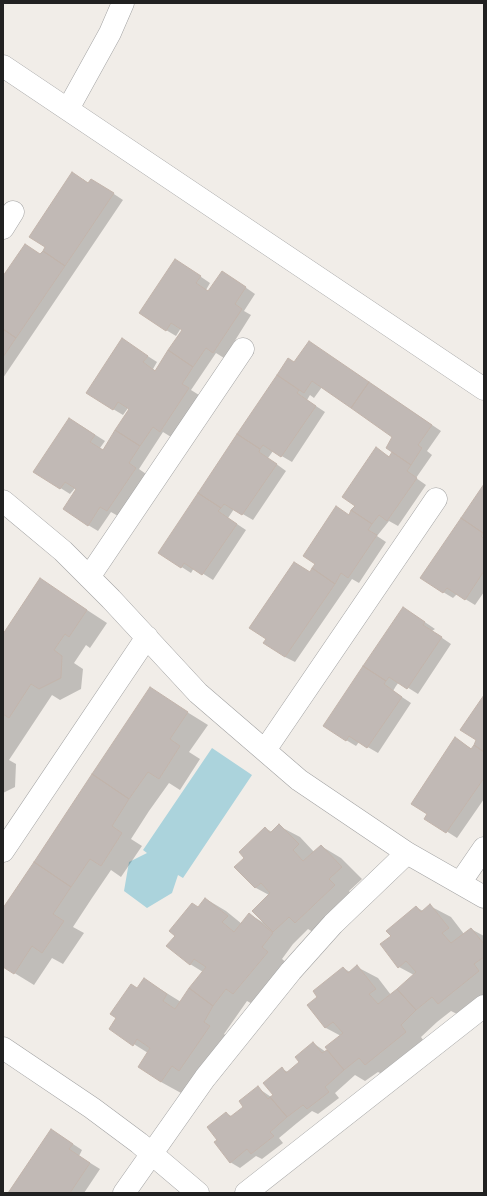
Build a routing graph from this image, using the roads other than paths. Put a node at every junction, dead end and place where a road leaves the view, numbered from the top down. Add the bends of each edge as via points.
1 (123, 3) edge
2 (3, 66) edge
3 (68, 109) junction
4 (243, 349) dead end
5 (484, 389) edge
6 (436, 499) dead end
7 (3, 501) edge
8 (89, 577) junction
9 (147, 637) junction
10 (265, 750) junction
11 (484, 848) edge
12 (3, 851) edge
13 (407, 853) junction
14 (460, 883) junction
15 (484, 897) edge
16 (484, 1006) edge
17 (3, 1048) edge
18 (152, 1154) junction
19 (124, 1193) edge
20 (198, 1193) edge
21 (246, 1193) edge

1 - 3 street
2 - 3 street
3 - 5 street
4 - 8 street
6 - 10 street
7 - 8 street via 63,551
8 - 9 street
9 - 10 street via 198,693
9 - 12 street
10 - 13 street via 299,780
11 - 14 street
13 - 14 street
13 - 18 street via 333,924 291,971 205,1078
14 - 15 street
16 - 21 street
17 - 18 street via 92,1108
18 - 19 street
18 - 20 street

